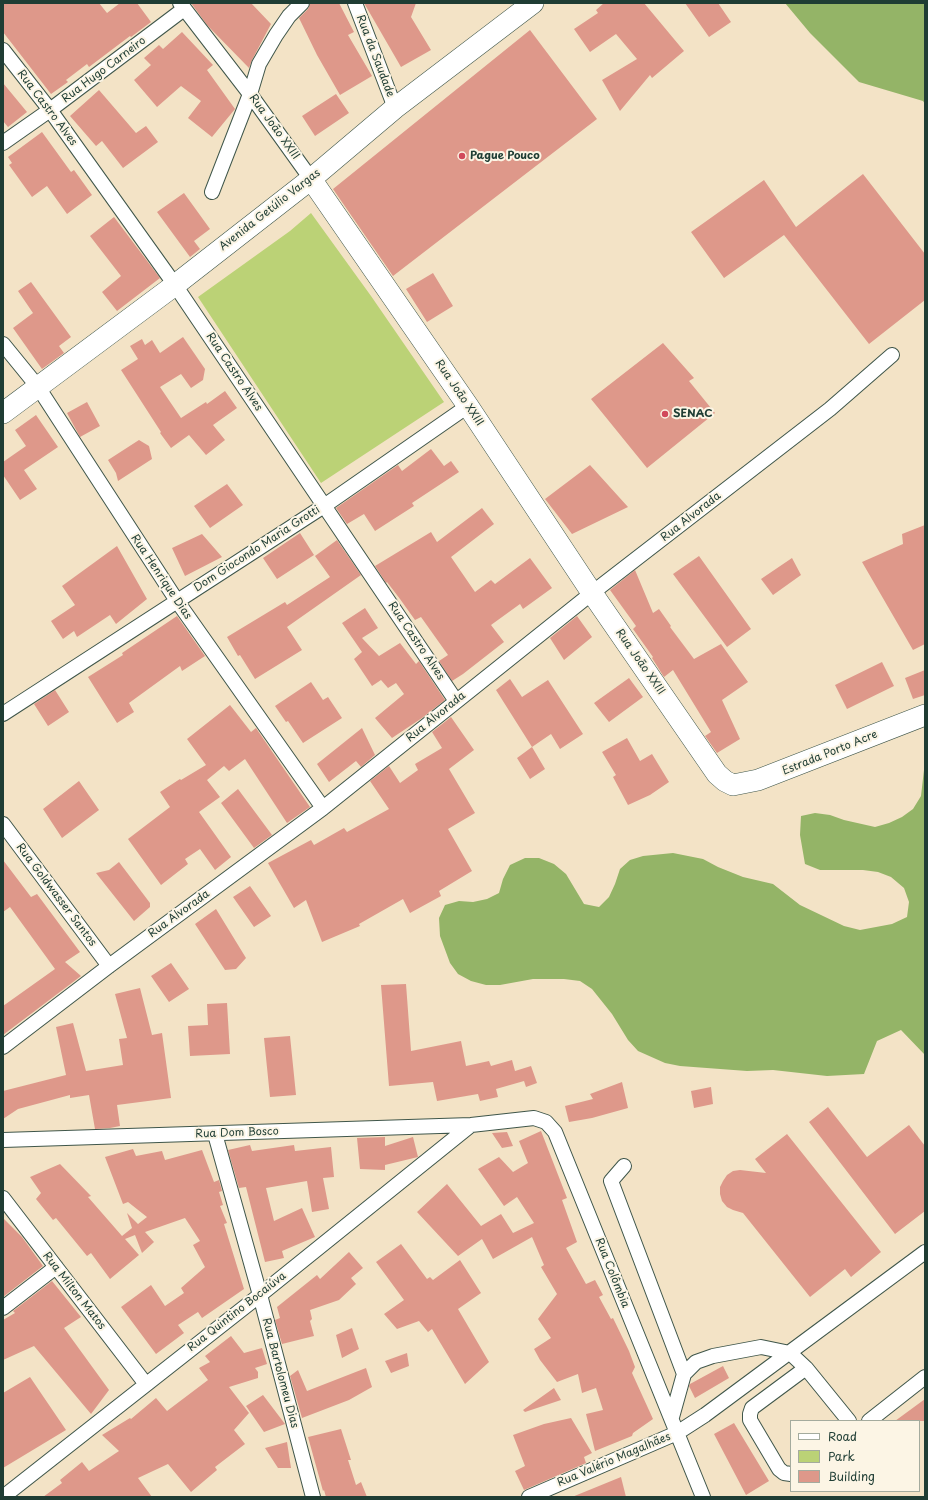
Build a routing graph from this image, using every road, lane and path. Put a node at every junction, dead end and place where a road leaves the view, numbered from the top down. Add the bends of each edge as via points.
1 (302, 3) edge
2 (355, 3) edge
3 (533, 3) edge
4 (182, 6) edge
5 (3, 50) edge
6 (250, 94) junction
7 (395, 108) junction
8 (50, 110) junction
9 (3, 143) edge
10 (311, 178) junction
11 (212, 192) dead end
12 (175, 285) junction
13 (3, 344) edge
14 (892, 355) dead end
15 (38, 387) junction
16 (468, 406) junction
17 (3, 413) edge
18 (324, 506) junction
19 (592, 594) junction
20 (177, 601) junction
21 (456, 701) junction
22 (3, 714) edge
23 (925, 715) edge
24 (733, 785) joint
25 (323, 808) junction
26 (3, 824) edge
27 (109, 966) junction
28 (3, 1047) edge
29 (470, 1125) junction
30 (214, 1134) junction
31 (3, 1140) edge
32 (624, 1166) dead end
33 (3, 1198) edge
34 (925, 1252) edge
35 (56, 1267) junction
36 (260, 1295) junction
37 (3, 1308) edge
38 (790, 1353) junction
39 (806, 1368) junction
40 (684, 1374) junction
41 (925, 1377) edge
42 (145, 1383) junction
43 (672, 1417) junction
44 (848, 1420) edge
45 (870, 1420) edge
46 (677, 1433) junction
47 (790, 1474) edge
48 (3, 1497) edge
49 (313, 1497) edge
50 (529, 1497) edge
51 (703, 1497) edge

1 - 6 street via 289,16 259,64
2 - 7 street, Rua da Saudade
3 - 7 street, Avenida Getúlio Vargas
4 - 6 street, Rua João XXIII
4 - 8 street, Rua Hugo Carneiro
5 - 8 street, Rua Castro Alves
6 - 10 street, Rua João XXIII
6 - 11 street
7 - 10 street, Avenida Getúlio Vargas
8 - 9 street, Rua Hugo Carneiro
8 - 12 street, Rua Castro Alves
10 - 12 street, Avenida Getúlio Vargas
10 - 16 street, Rua João XXIII
12 - 15 street, Avenida Getúlio Vargas
12 - 18 street, Rua Castro Alves
13 - 15 street, Rua Henrique Dias
14 - 19 street, Rua Alvorada via 830,409
15 - 17 street, Avenida Getúlio Vargas
15 - 20 street, Rua Henrique Dias
16 - 18 street, Dom Giocondo Maria Grotti
16 - 19 street, Rua João XXIII
18 - 20 street, Dom Giocondo Maria Grotti
18 - 21 street, Rua Castro Alves
19 - 21 street, Rua Alvorada
19 - 24 street, Rua João XXIII via 717,774 725,782
20 - 22 street, Dom Giocondo Maria Grotti
20 - 25 street, Rua Henrique Dias
21 - 25 street, Rua Alvorada
23 - 24 street, Estrada Porto Acre via 766,778
25 - 27 street, Rua Alvorada
26 - 27 street, Rua Goldwasser Santos
27 - 28 street, Rua Alvorada
29 - 30 street, Rua Dom Bosco
29 - 36 street, Rua Quintino Bocaiúva
29 - 43 street, Rua Colômbia via 534,1118 546,1122 555,1132
30 - 31 street, Rua Dom Bosco
30 - 36 street, Rua Bartolomeu Dias
32 - 40 street via 611,1181
33 - 35 street, Rua Milton Matos
34 - 38 street, Rua Valério Magalhães
35 - 37 street
35 - 42 street, Rua Milton Matos
36 - 42 street, Rua Quintino Bocaiúva
36 - 49 street, Rua Bartolomeu Dias
38 - 39 street
38 - 40 street via 761,1347 720,1355 696,1362
38 - 46 street, Rua Valério Magalhães
39 - 44 street
39 - 47 street via 752,1408 750,1414 750,1420 779,1470
40 - 43 street
41 - 45 street
42 - 48 street, Rua Quintino Bocaiúva
43 - 46 street, Rua Colômbia
46 - 50 street, Rua Valério Magalhães
46 - 51 street, Rua Colômbia

